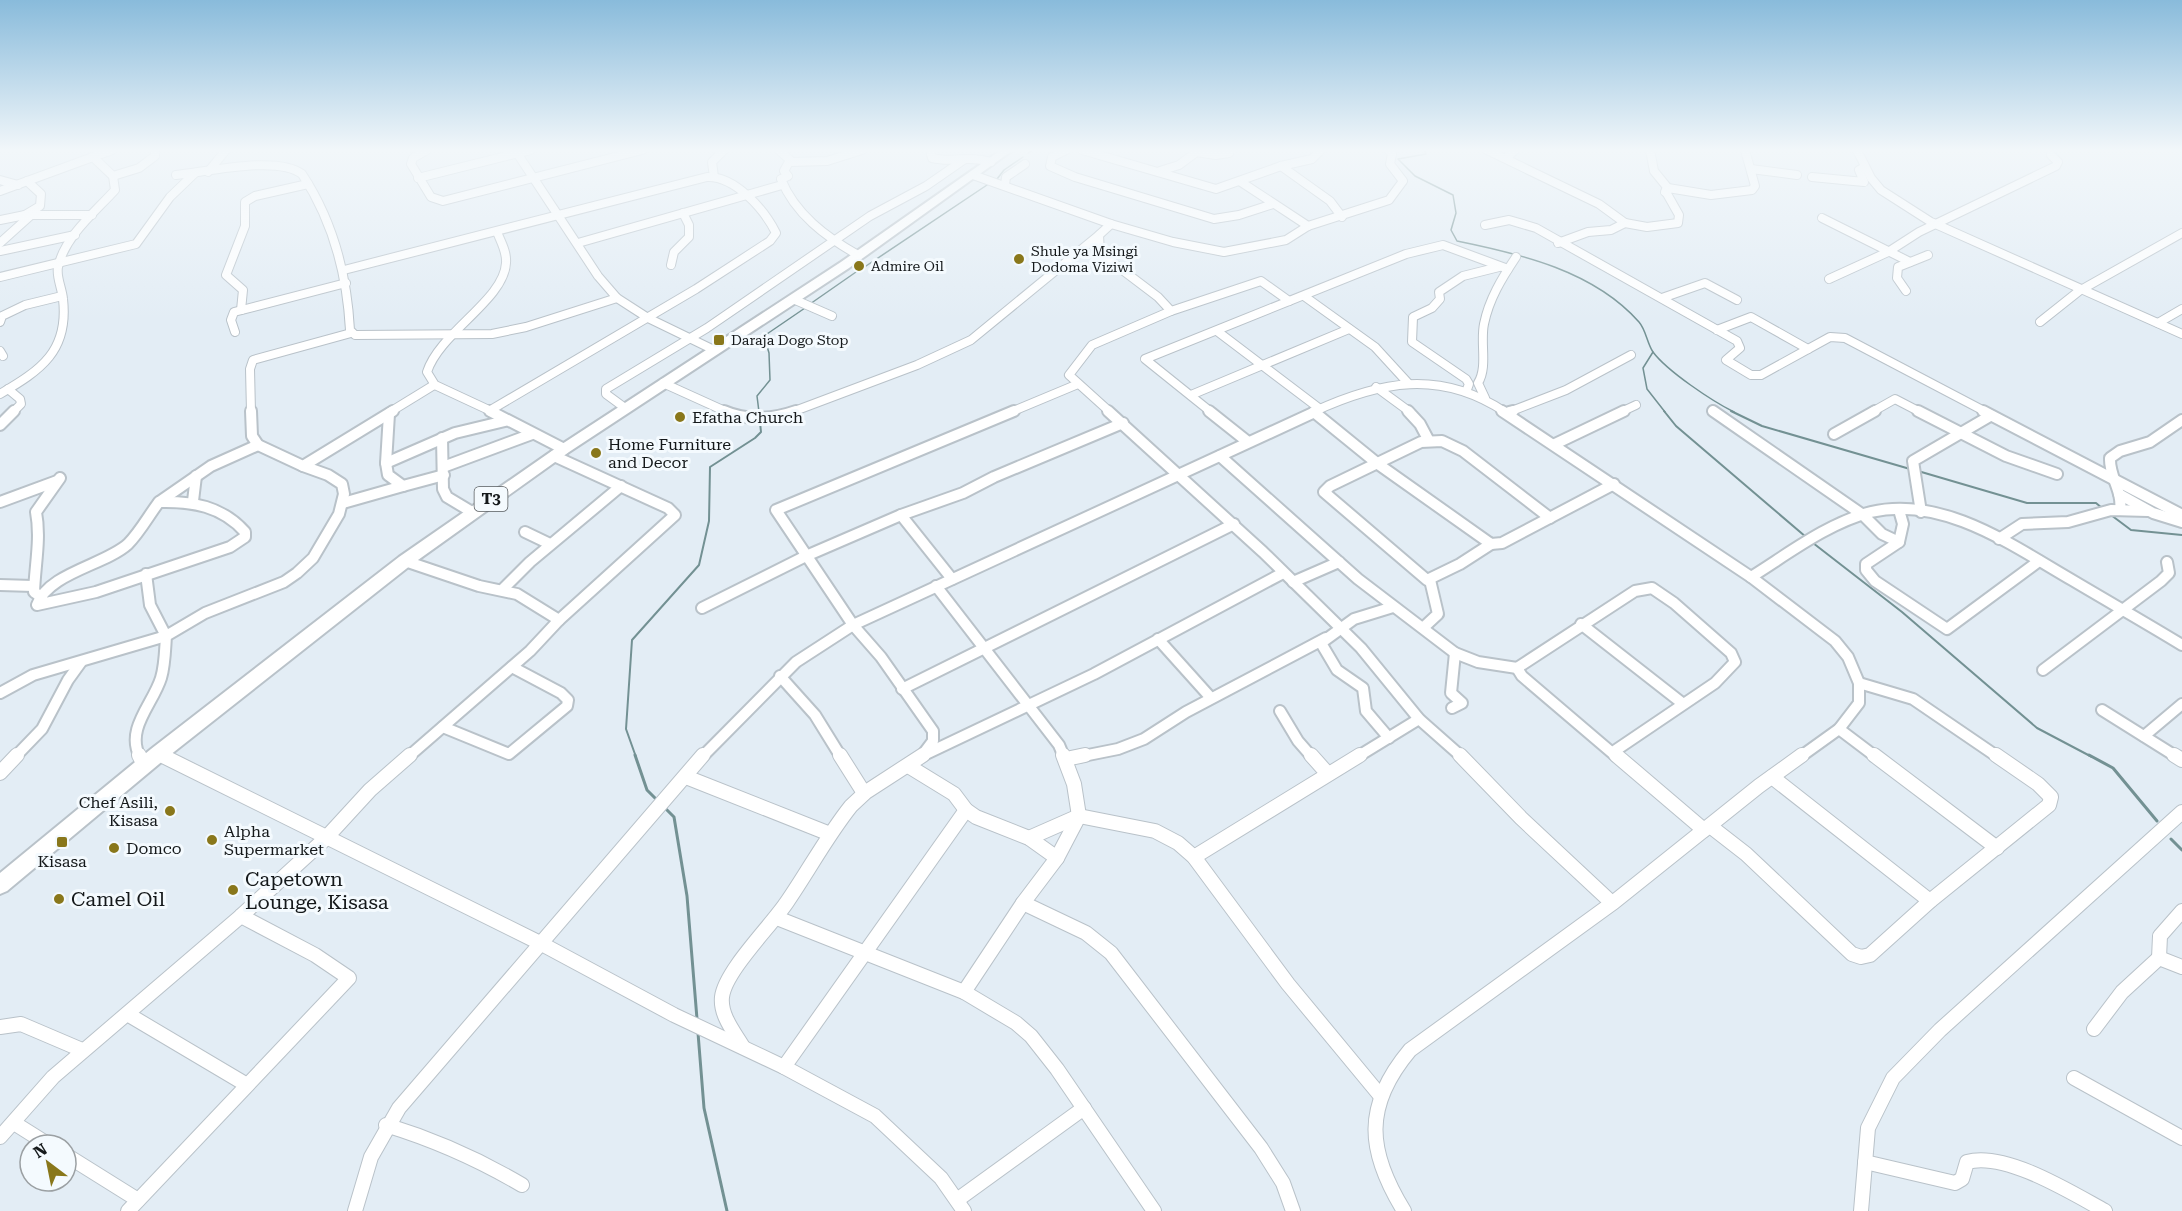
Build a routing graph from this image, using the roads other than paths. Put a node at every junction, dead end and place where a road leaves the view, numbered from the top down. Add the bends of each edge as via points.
1 (38, 207) edge
2 (100, 207) edge
3 (163, 207) edge
4 (245, 207) edge
5 (320, 207) edge
6 (554, 207) edge
7 (592, 207) edge
8 (707, 207) edge
9 (757, 207) edge
10 (797, 207) edge
11 (888, 207) edge
12 (928, 207) edge
13 (1063, 207) edge
14 (1173, 207) edge
15 (1265, 207) edge
16 (1277, 207) edge
17 (1335, 207) edge
18 (1371, 207) edge
19 (1602, 207) edge
20 (1674, 207) edge
21 (1674, 207) edge
22 (1908, 207) edge
23 (1972, 207) edge
24 (683, 213) junction
25 (27, 215) junction
26 (92, 215) junction
27 (560, 215) junction
28 (1679, 215) junction
29 (1342, 217) junction
30 (1821, 218) dead end
31 (0, 220) edge
32 (1625, 223) junction
33 (1111, 224) junction
34 (1936, 224) junction
35 (1485, 225) dead end
36 (1308, 226) junction
37 (497, 232) junction
38 (2182, 233) edge
39 (75, 235) junction
40 (1100, 235) junction
41 (834, 242) junction
42 (1559, 242) junction
43 (0, 243) edge
44 (578, 243) junction
45 (0, 251) edge
46 (1888, 252) junction
47 (858, 255) junction
48 (1928, 255) dead end
49 (1516, 257) dead end
50 (1910, 262) junction
51 (61, 263) junction
52 (671, 265) dead end
53 (1503, 268) junction
54 (344, 270) junction
55 (0, 277) edge
56 (1829, 279) dead end
57 (346, 283) junction
58 (2082, 289) junction
59 (1906, 291) dead end
60 (62, 296) junction
61 (1304, 296) junction
62 (617, 298) junction
63 (1662, 298) junction
64 (1737, 300) dead end
65 (796, 301) junction
66 (1289, 302) junction
67 (2182, 309) edge
68 (241, 310) junction
69 (1171, 311) junction
70 (832, 316) dead end
71 (648, 318) junction
72 (0, 322) edge
73 (2040, 322) dead end
74 (2158, 323) junction
75 (1349, 329) junction
76 (1717, 330) junction
77 (1217, 331) junction
78 (235, 332) dead end
79 (351, 333) junction
80 (450, 334) junction
81 (2182, 334) edge
82 (690, 338) junction
83 (1808, 348) junction
84 (714, 350) junction
85 (1631, 355) dead end
86 (1263, 365) junction
87 (663, 383) junction
88 (1408, 383) junction
89 (1078, 384) junction
90 (434, 385) junction
91 (1376, 387) junction
92 (2, 392) edge
93 (1466, 392) junction
94 (1191, 395) junction
95 (1485, 399) junction
96 (1636, 405) dead end
97 (625, 408) junction
98 (1317, 410) junction
99 (489, 411) junction
100 (1713, 411) dead end
101 (1509, 412) junction
102 (389, 414) junction
103 (1990, 416) junction
104 (2182, 420) edge
105 (505, 421) junction
106 (1123, 423) junction
107 (0, 426) edge
108 (1964, 433) junction
109 (532, 434) junction
110 (1834, 434) dead end
111 (442, 438) junction
112 (1429, 441) junction
113 (1248, 442) junction
114 (258, 444) junction
115 (1555, 444) junction
116 (559, 452) junction
117 (1220, 456) junction
118 (386, 463) junction
119 (1378, 464) junction
120 (303, 466) junction
121 (444, 471) junction
122 (1180, 474) junction
123 (2057, 474) dead end
124 (196, 476) junction
125 (2111, 476) junction
126 (1614, 484) junction
127 (403, 486) junction
128 (621, 486) junction
129 (2119, 494) junction
130 (193, 501) junction
131 (0, 502) edge
132 (158, 502) junction
133 (343, 503) junction
134 (1899, 510) junction
135 (2120, 510) junction
136 (2148, 511) junction
137 (472, 512) junction
138 (1921, 512) junction
139 (901, 515) junction
140 (1863, 515) junction
141 (2182, 515) edge
142 (1550, 518) junction
143 (2182, 522) edge
144 (1234, 524) junction
145 (525, 532) dead end
146 (1999, 538) junction
147 (1899, 542) junction
148 (550, 544) junction
149 (1491, 544) junction
150 (806, 556) junction
151 (405, 561) junction
152 (2039, 561) junction
153 (1339, 562) junction
154 (2167, 562) dead end
155 (1283, 573) junction
156 (146, 574) junction
157 (1751, 577) junction
158 (952, 579) junction
159 (1430, 580) junction
160 (58, 582) junction
161 (1293, 582) junction
162 (33, 583) junction
163 (0, 585) edge
164 (936, 586) junction
165 (502, 590) junction
166 (40, 596) junction
167 (1393, 607) junction
168 (702, 608) dead end
169 (2123, 609) junction
170 (559, 620) junction
171 (1581, 624) junction
172 (853, 625) junction
173 (1424, 627) junction
174 (1341, 629) junction
175 (166, 636) junction
176 (1326, 638) junction
177 (1158, 639) junction
178 (2182, 645) edge
179 (984, 650) junction
180 (1455, 653) junction
181 (81, 663) junction
182 (512, 667) junction
183 (1517, 668) junction
184 (2043, 670) dead end
185 (780, 676) junction
186 (1859, 683) junction
187 (902, 689) junction
188 (0, 693) edge
189 (1211, 698) junction
190 (1682, 703) junction
191 (2182, 704) edge
192 (1029, 705) junction
193 (1452, 708) dead end
194 (2102, 710) dead end
195 (1280, 711) dead end
196 (1419, 718) junction
197 (443, 727) junction
198 (1839, 729) junction
199 (2144, 736) junction
200 (1389, 738) junction
201 (1613, 752) junction
202 (158, 754) junction
203 (1066, 759) junction
204 (2182, 760) edge
205 (914, 763) junction
206 (144, 765) junction
207 (0, 773) edge
208 (1328, 774) junction
209 (686, 777) junction
210 (1772, 777) junction
211 (864, 793) junction
212 (966, 810) junction
213 (2182, 812) edge
214 (1079, 816) junction
215 (1707, 828) junction
216 (830, 834) junction
217 (1029, 838) junction
218 (325, 839) junction
219 (1997, 848) junction
220 (1194, 856) junction
221 (1058, 858) junction
222 (0, 885) edge
223 (1930, 901) junction
224 (1023, 903) junction
225 (1612, 903) junction
226 (2182, 911) edge
227 (241, 916) junction
228 (777, 918) junction
229 (540, 943) junction
230 (863, 954) junction
231 (2159, 958) junction
232 (2182, 967) edge
233 (964, 992) junction
234 (129, 1015) junction
235 (0, 1028) edge
236 (2094, 1029) dead end
237 (743, 1047) junction
238 (82, 1050) junction
239 (784, 1067) junction
240 (2074, 1078) dead end
241 (247, 1085) junction
242 (1378, 1094) junction
243 (1084, 1108) junction
244 (14, 1123) junction
245 (386, 1125) junction
246 (30, 1133) edge
247 (0, 1137) edge
248 (2182, 1138) edge
249 (1864, 1162) junction
250 (78, 1164) edge
251 (522, 1185) dead end
252 (133, 1205) edge
253 (960, 1206) edge
254 (355, 1211) edge
255 (1154, 1211) edge
256 (1293, 1211) edge
257 (1404, 1211) edge
258 (1861, 1211) edge
259 (2105, 1211) edge

1 - 25 street
2 - 26 street
3 - 51 street via 136,244
4 - 68 street via 245,226 226,274 243,290
5 - 54 street
6 - 27 street
7 - 27 street
8 - 24 street
9 - 71 street via 768,217 775,230 773,237
10 - 41 street
11 - 41 street
12 - 47 highway, T3
13 - 33 street
14 - 15 street via 1214,219
16 - 36 street
17 - 29 street
18 - 29 street
19 - 32 street
20 - 28 street
21 - 28 street
22 - 34 street
23 - 34 street
24 - 44 street
24 - 52 street via 689,237 674,250
25 - 26 street
25 - 31 street
25 - 43 street
26 - 39 street
27 - 37 street
27 - 44 street
28 - 32 street via 1676,224 1647,227
29 - 36 street
30 - 46 street
32 - 42 street
33 - 36 street via 1224,252 1286,240
33 - 40 street
34 - 46 street
34 - 58 street
35 - 42 street via 1509,220 1536,228
37 - 54 street
37 - 80 street via 507,258 501,283 479,310
38 - 58 street
39 - 45 street
39 - 51 street
40 - 69 street via 1101,253 1166,302
40 - 87 street via 970,340 782,416 753,418 715,408
41 - 47 street
41 - 82 street
42 - 63 street
44 - 62 street
46 - 50 street
46 - 56 street
47 - 65 highway, T3
48 - 50 street
49 - 53 street
50 - 59 street via 1896,270
51 - 55 street
51 - 60 street via 58,271
53 - 61 street via 1443,245 1378,264
53 - 93 street via 1457,279 1439,292 1440,299 1432,308 1413,317 1412,342 1466,379
53 - 95 street via 1485,316 1481,340 1484,374 1478,383
54 - 57 street
57 - 68 street
57 - 79 street
58 - 73 street
58 - 74 street
60 - 72 street via 13,310 2,315
60 - 92 street via 62,341 56,351 34,372
61 - 66 street
61 - 75 street
62 - 71 street
62 - 80 street via 511,330
63 - 64 street via 1704,282
63 - 76 street
65 - 70 street
65 - 84 highway, T3
66 - 69 street via 1261,281
66 - 77 street
67 - 74 street
68 - 78 street via 231,316
69 - 89 street via 1092,345 1070,375
71 - 82 street
71 - 99 street
74 - 81 street
75 - 86 street
75 - 88 street via 1397,367
76 - 83 street via 1751,317
76 - 83 street via 1737,341 1740,348 1726,360 1757,376
77 - 86 street
77 - 94 street via 1145,359
79 - 80 street
79 - 114 street via 254,360 250,369 252,436
80 - 90 street via 428,360 428,376
82 - 84 street
82 - 97 street via 606,388 606,394
83 - 103 street via 1830,338 1845,338
84 - 87 highway, T3
85 - 101 street via 1566,390
86 - 94 street
86 - 98 street
87 - 97 highway, T3
88 - 91 street
88 - 93 street via 1437,384
89 - 106 street
89 - 150 street via 778,508 776,515
90 - 99 street
90 - 102 street
91 - 98 street
91 - 112 street via 1422,424
92 - 107 street via 20,399 21,404
93 - 95 street
94 - 113 street
95 - 101 street
96 - 115 street
97 - 116 highway, T3
98 - 113 street
98 - 119 street
99 - 105 street
100 - 140 street
101 - 115 street
102 - 118 street
102 - 120 street
103 - 108 street
103 - 125 street
104 - 125 street via 2150,442 2113,455 2109,463
105 - 109 street
105 - 111 street
106 - 122 street
106 - 139 street via 963,493
108 - 110 street via 1895,399
108 - 123 street via 2006,456
108 - 138 street via 1913,461
109 - 116 street
109 - 121 street
111 - 118 street
111 - 121 street
112 - 119 street
112 - 142 street via 1455,446
113 - 117 street
114 - 120 street
114 - 124 street
115 - 126 street
116 - 128 street
116 - 137 highway, T3
117 - 122 street
117 - 153 street
118 - 127 street via 388,475
119 - 149 street
119 - 159 street via 1330,486 1325,496
120 - 133 street via 342,484
121 - 127 street
121 - 137 street via 443,489 447,497
122 - 144 street
122 - 158 street
124 - 130 street
124 - 132 street
125 - 129 street
125 - 141 street
126 - 142 street
126 - 157 street
127 - 133 street
128 - 148 street
128 - 170 street via 675,515
129 - 135 street
129 - 136 street
130 - 132 street
130 - 156 street via 232,517 245,537 230,547
131 - 162 street via 59,480 36,512 40,532 34,552
132 - 160 street via 130,542
133 - 175 street via 313,558 290,578 205,613
134 - 138 street
134 - 140 street
134 - 147 street via 1904,524
135 - 136 street
135 - 146 street via 2068,522 2022,524
136 - 143 street
137 - 151 highway, T3
138 - 146 street via 1958,520
139 - 150 street
139 - 158 street
140 - 147 street via 1882,534
140 - 157 street
142 - 149 street via 1502,543
144 - 155 street
144 - 179 street
145 - 148 street
146 - 152 street
147 - 152 street via 1866,564 1866,570 1875,582 1947,629
148 - 165 street
149 - 159 street via 1482,554
150 - 168 street
150 - 172 street
151 - 165 street
151 - 202 highway, T3
152 - 169 street
153 - 161 street
153 - 167 street
154 - 169 street via 2169,573
155 - 161 street
155 - 177 street
156 - 166 street via 96,592 37,605
156 - 175 street via 150,604
157 - 186 street via 1835,641 1848,657
158 - 164 street
159 - 173 street via 1438,614
160 - 162 street
160 - 166 street
161 - 174 street
162 - 163 street
162 - 166 street via 34,592
164 - 172 street
164 - 179 street
165 - 170 street via 517,594
167 - 173 street
167 - 174 street via 1376,610
169 - 178 street
169 - 184 street
170 - 182 street
171 - 183 street
171 - 190 street
171 - 190 street via 1643,588 1652,588 1674,603 1735,658 1715,683
172 - 185 street via 816,647
172 - 187 street
173 - 180 street
174 - 176 street
174 - 196 street
175 - 181 street
175 - 206 street via 161,678 133,738 135,752
176 - 189 street
176 - 200 street via 1321,643 1325,653 1337,670 1363,688 1368,713
177 - 189 street
177 - 192 street
179 - 187 street
179 - 192 street
180 - 183 street via 1478,662
180 - 193 street via 1451,693 1462,703
181 - 188 street via 33,673
181 - 207 street via 42,729
182 - 197 street
182 - 197 street via 561,693 568,700 567,706 510,754
183 - 201 street
185 - 209 street via 726,729
185 - 211 street via 815,715
186 - 198 street via 1858,708
186 - 219 street via 1913,699 2047,792 2051,797 2049,805
187 - 205 street via 933,731 932,745
189 - 203 street via 1131,745
190 - 201 street
191 - 199 street
192 - 203 street
192 - 205 street
194 - 199 street
195 - 208 street via 1298,741
196 - 200 street
196 - 225 street
197 - 218 street via 370,790
198 - 210 street
198 - 219 street
199 - 204 street
200 - 208 street
201 - 215 street
202 - 206 highway, T3
202 - 218 street
203 - 214 street
205 - 211 street
205 - 212 street via 954,794
206 - 222 highway, T3
208 - 220 street
209 - 216 street
209 - 229 street
210 - 215 street
210 - 223 street
211 - 216 street
212 - 217 street
212 - 230 street
213 - 249 street via 1904,1066 1883,1093 1868,1128
214 - 217 street
214 - 220 street via 1155,831
214 - 221 street
215 - 223 street via 1746,854 1852,954 1870,955
215 - 225 street
216 - 228 street
217 - 221 street
218 - 227 street
218 - 229 street
219 - 223 street
220 - 242 street via 1288,984
221 - 224 street
224 - 233 street
224 - 256 street via 1086,933 1111,953 1261,1148 1283,1183
225 - 242 street via 1410,1050
226 - 231 street via 2158,937
227 - 234 street
227 - 241 street via 350,978
228 - 230 street
228 - 237 street via 730,978 722,995 723,1010
229 - 237 street
229 - 245 street
230 - 233 street
230 - 239 street
231 - 232 street
231 - 236 street via 2122,992
233 - 243 street via 1031,1036
234 - 238 street
234 - 241 street
235 - 238 street via 21,1024
237 - 239 street
238 - 244 street
239 - 253 street via 875,1116 941,1178
240 - 248 street
241 - 252 street
242 - 257 street via 1376,1148 1394,1197
243 - 253 street
243 - 255 street
244 - 246 street
244 - 247 street
245 - 251 street via 433,1139 486,1163
245 - 254 street via 367,1168
249 - 258 street
249 - 259 street via 1954,1183 1962,1179 1967,1162 1977,1160 2031,1171
250 - 252 street

